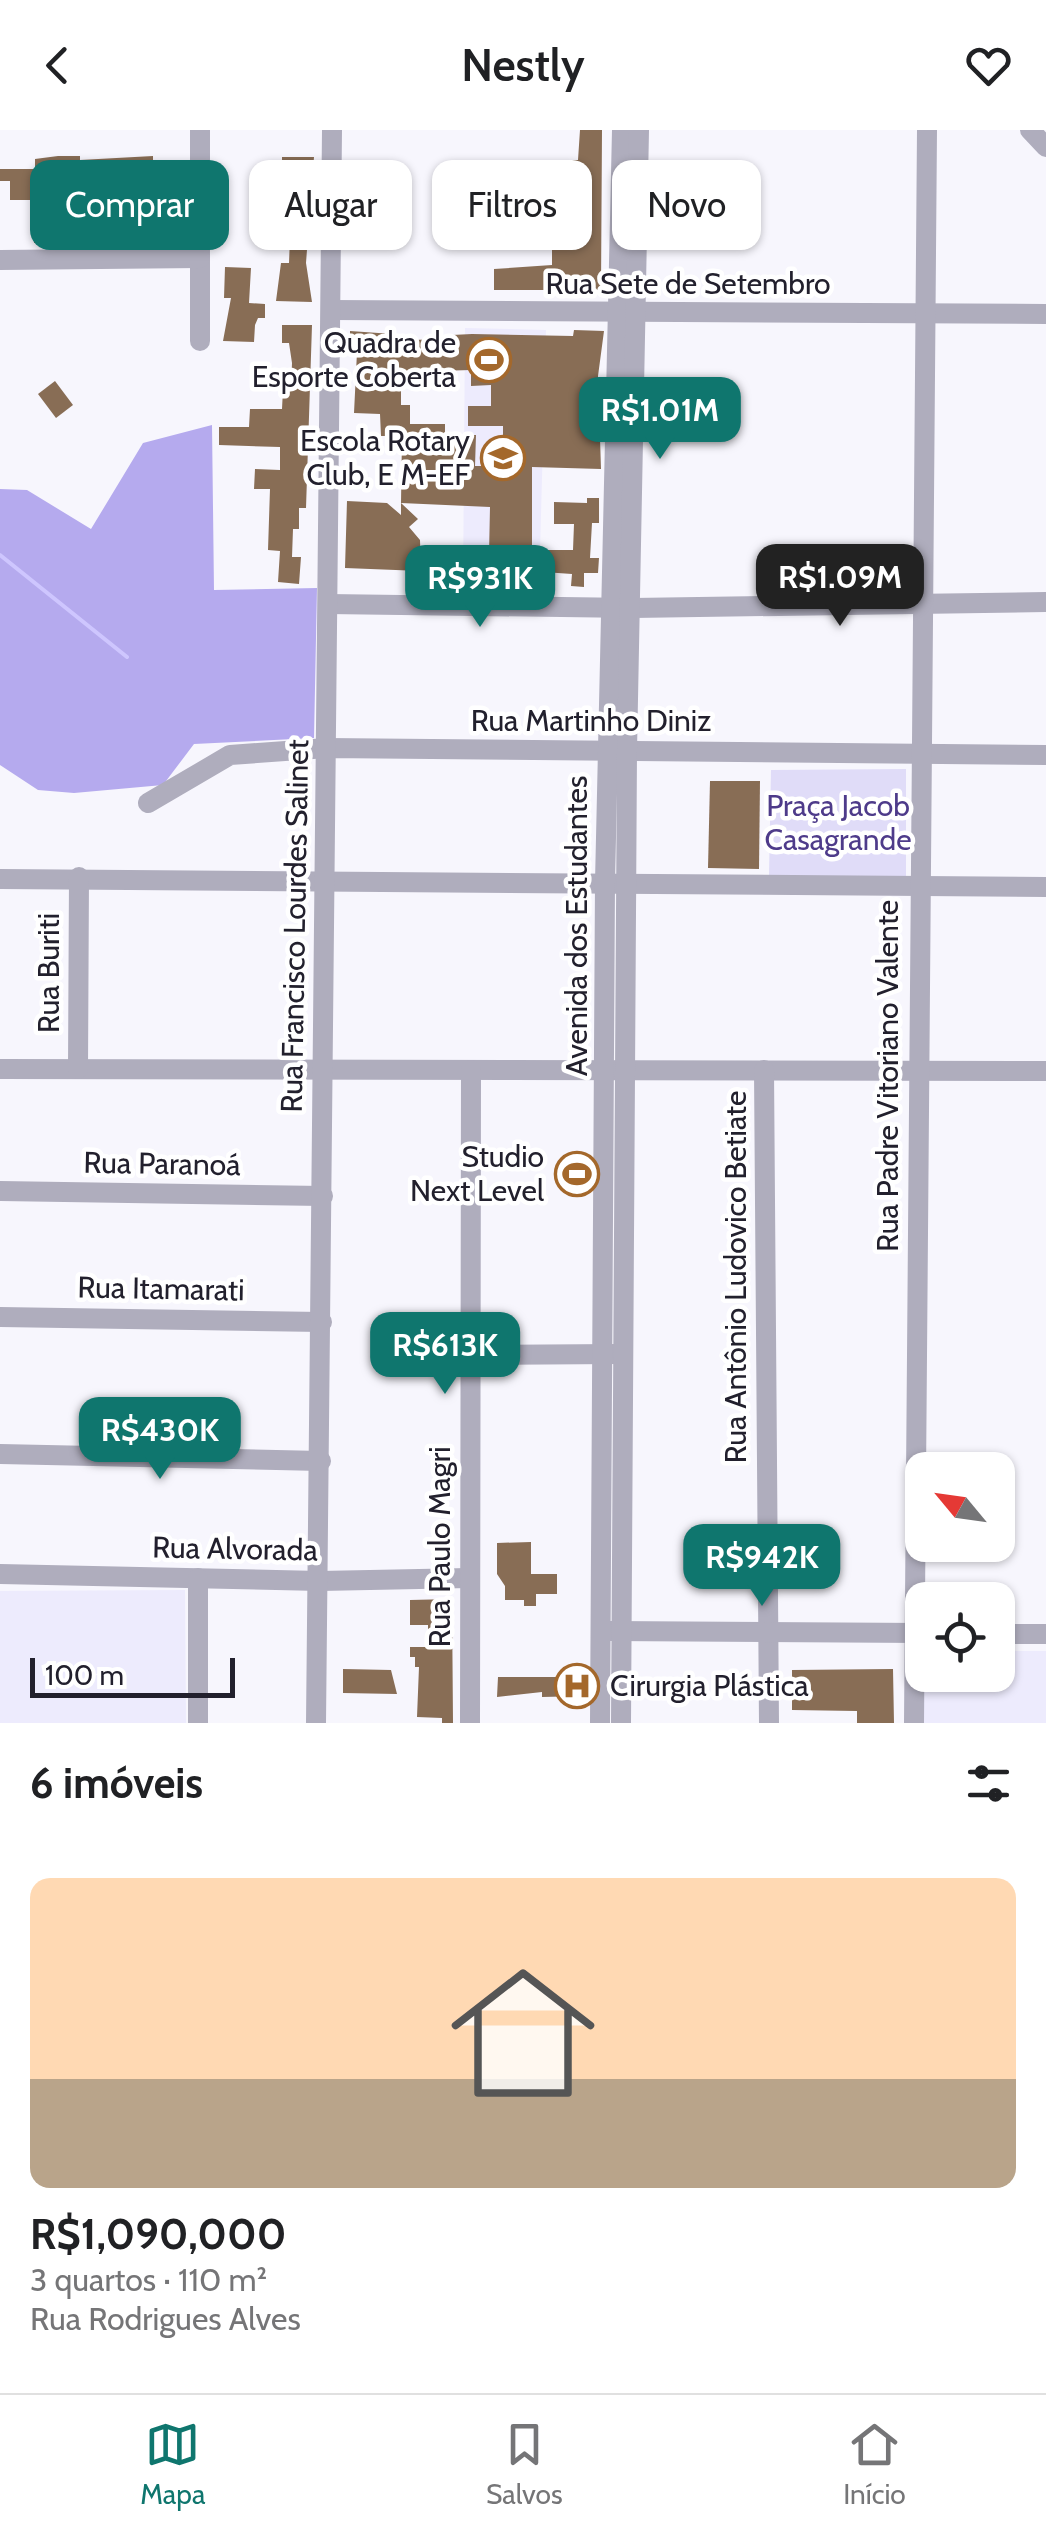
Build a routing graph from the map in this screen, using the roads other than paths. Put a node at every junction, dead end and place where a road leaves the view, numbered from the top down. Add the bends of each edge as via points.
1 (200, 130) edge
2 (332, 130) edge
3 (622, 130) edge
4 (639, 130) edge
5 (926, 130) edge
6 (1030, 130) edge
7 (1046, 147) edge
8 (625, 160) edge
9 (635, 160) edge
10 (629, 250) edge
11 (200, 258) junction
12 (0, 260) edge
13 (331, 310) junction
14 (1046, 314) edge
15 (628, 315) junction
16 (923, 315) junction
17 (200, 341) dead end
18 (624, 498) junction
19 (1046, 602) edge
20 (921, 603) junction
21 (328, 604) junction
22 (611, 607) junction
23 (633, 608) junction
24 (327, 748) junction
25 (618, 751) junction
26 (920, 754) junction
27 (1046, 755) edge
28 (148, 803) dead end
29 (79, 877) junction
30 (0, 880) edge
31 (326, 880) junction
32 (616, 882) junction
33 (919, 886) junction
34 (1046, 887) edge
35 (0, 1070) edge
36 (78, 1070) junction
37 (324, 1070) junction
38 (470, 1070) junction
39 (616, 1070) junction
40 (764, 1070) junction
41 (918, 1070) junction
42 (1046, 1070) edge
43 (0, 1191) edge
44 (323, 1196) junction
45 (0, 1317) edge
46 (322, 1322) junction
47 (615, 1354) junction
48 (470, 1356) junction
49 (0, 1454) edge
50 (321, 1461) junction
51 (0, 1574) edge
52 (198, 1578) junction
53 (469, 1578) junction
54 (320, 1581) junction
55 (918, 1582) edge
56 (611, 1631) junction
57 (769, 1634) junction
58 (905, 1634) edge
59 (1015, 1634) edge
60 (1046, 1634) edge
61 (915, 1692) edge
62 (198, 1723) edge
63 (316, 1723) edge
64 (470, 1723) edge
65 (600, 1723) edge
66 (621, 1723) edge
67 (769, 1723) edge
68 (914, 1723) edge

1 - 11 street
2 - 13 street, Rua Francisco Lourdes Salinet
3 - 8 street, Avenida dos Estudantes
4 - 9 street, Avenida dos Estudantes
5 - 16 street, Rua Padre Vitoriano Valente
6 - 7 street
10 - 15 street, Avenida dos Estudantes
11 - 12 street
11 - 17 street
13 - 15 street, Rua Sete de Setembro
13 - 21 street, Rua Francisco Lourdes Salinet
14 - 16 street, Rua Sete de Setembro
15 - 16 street, Rua Sete de Setembro
15 - 18 street, Avenida dos Estudantes
16 - 20 street, Rua Padre Vitoriano Valente
18 - 22 street, Avenida dos Estudantes
18 - 23 street, Avenida dos Estudantes
19 - 20 street
20 - 23 street
20 - 26 street, Rua Padre Vitoriano Valente
21 - 22 street
21 - 24 street, Rua Francisco Lourdes Salinet
22 - 23 street
22 - 25 street, Avenida dos Estudantes
23 - 25 street, Avenida dos Estudantes
24 - 25 street, Rua Martinho Diniz
24 - 28 street, Rua Martinho Diniz via 230,755
24 - 31 street, Rua Francisco Lourdes Salinet
25 - 26 street, Rua Martinho Diniz
25 - 32 street, Avenida dos Estudantes
26 - 27 street, Rua Martinho Diniz
26 - 33 street, Rua Padre Vitoriano Valente
29 - 30 street
29 - 31 street
29 - 36 street, Rua Buriti
31 - 32 street
31 - 37 street, Rua Francisco Lourdes Salinet
32 - 33 street
32 - 39 street, Avenida dos Estudantes
33 - 34 street
33 - 41 street, Rua Padre Vitoriano Valente
35 - 36 street
36 - 37 street
37 - 38 street
37 - 44 street, Rua Francisco Lourdes Salinet
38 - 39 street
38 - 48 street, Rua Paulo Magri
39 - 40 street
39 - 47 street, Avenida dos Estudantes
40 - 41 street
40 - 57 street, Rua Antônio Ludovico Betiate
41 - 42 street
41 - 55 street, Rua Padre Vitoriano Valente
43 - 44 street, Rua Paranoá
44 - 46 street, Rua Francisco Lourdes Salinet
45 - 46 street, Rua Itamarati
46 - 50 street, Rua Francisco Lourdes Salinet
47 - 48 street
47 - 56 street, Avenida dos Estudantes
48 - 53 street, Rua Paulo Magri
49 - 50 street
50 - 54 street, Rua Francisco Lourdes Salinet
51 - 52 street, Rua Alvorada
52 - 54 street, Rua Alvorada
52 - 62 street
53 - 54 street, Rua Alvorada
53 - 64 street, Rua Paulo Magri
54 - 63 street, Rua Francisco Lourdes Salinet
56 - 57 street
56 - 65 street, Avenida dos Estudantes
56 - 66 street, Avenida dos Estudantes
57 - 58 street
57 - 67 street, Rua Antônio Ludovico Betiate
59 - 60 street
61 - 68 street, Rua Padre Vitoriano Valente

